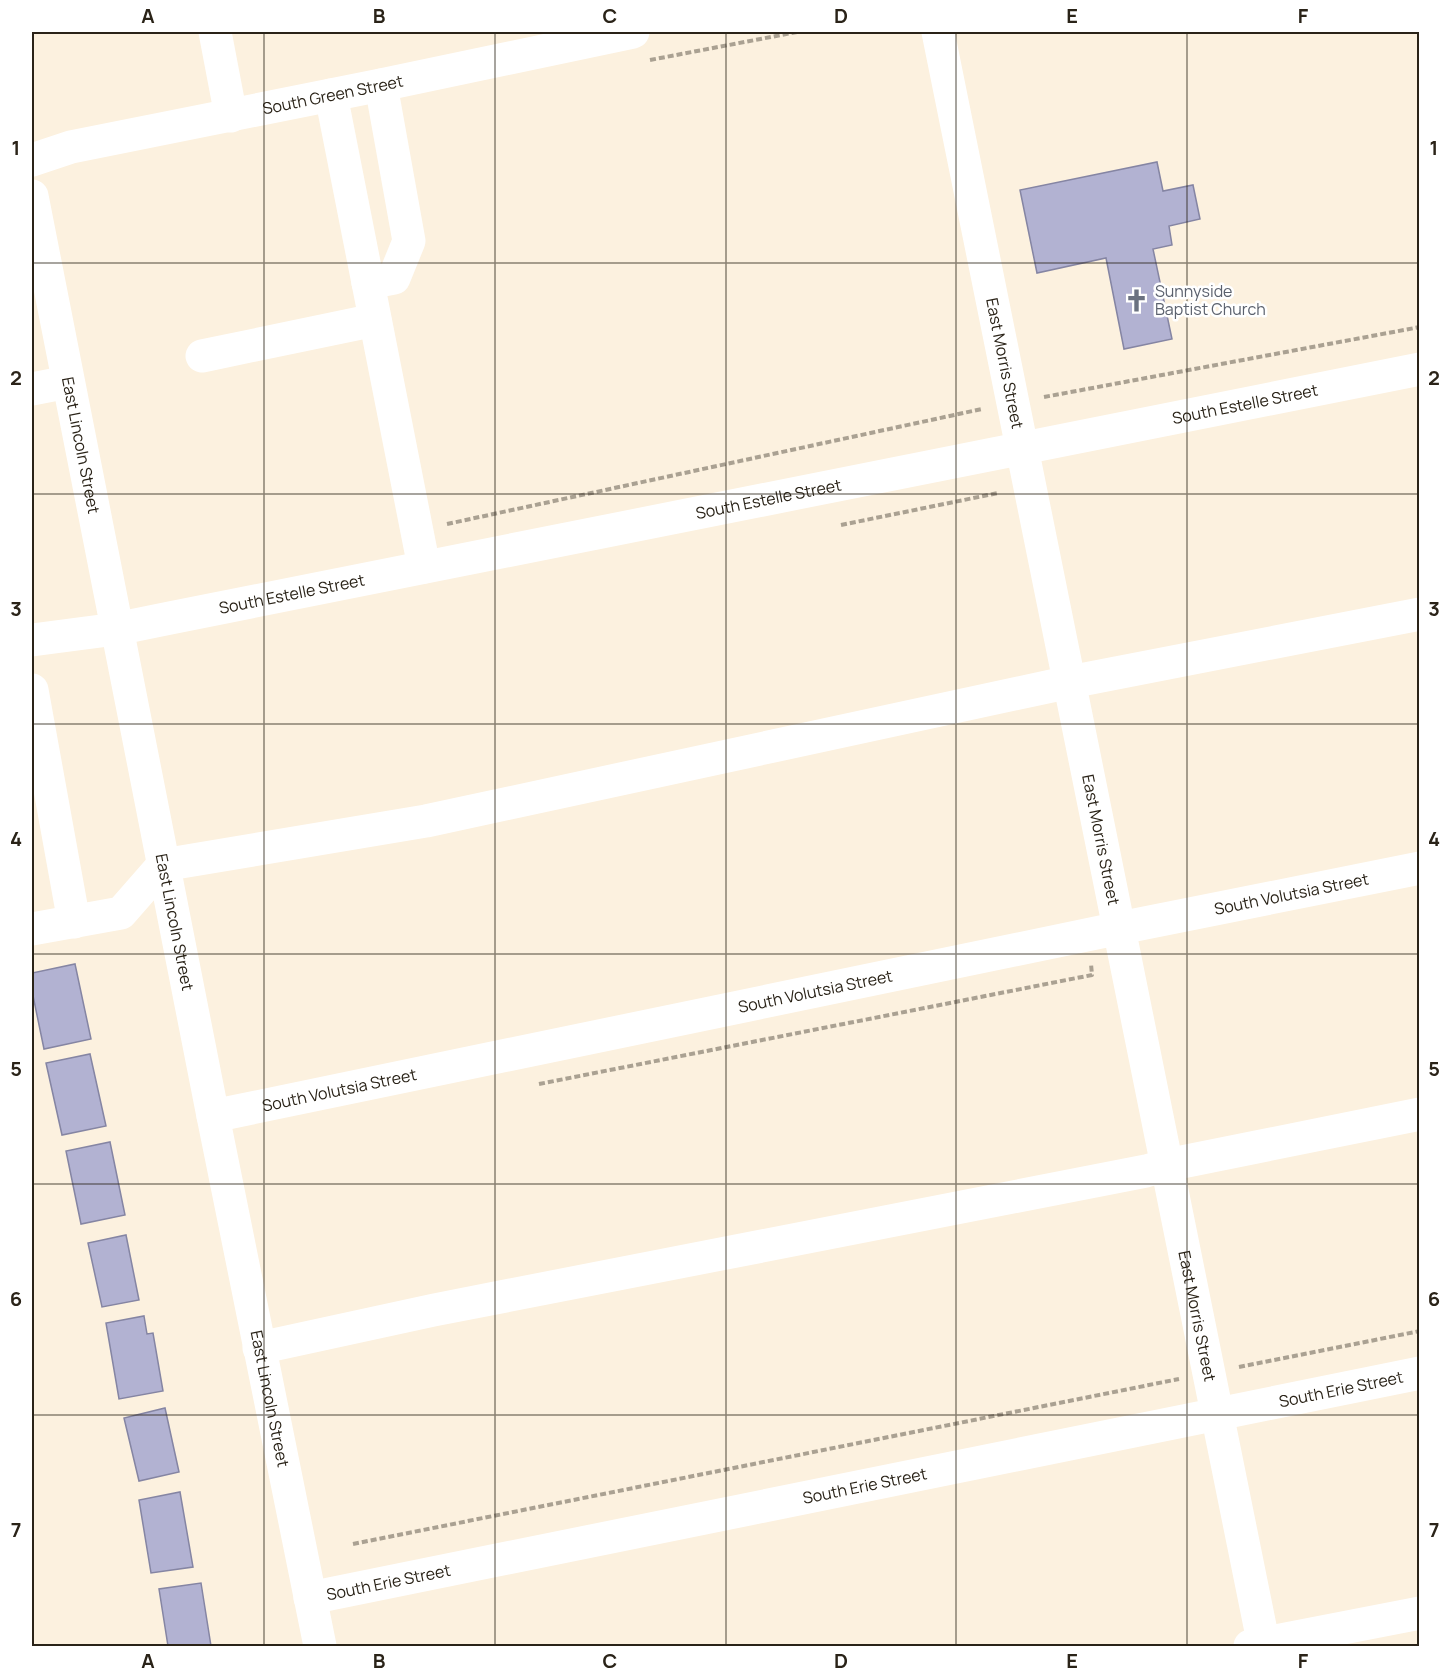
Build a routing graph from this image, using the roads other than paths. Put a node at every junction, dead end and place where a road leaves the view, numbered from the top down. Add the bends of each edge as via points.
1 (214, 32) edge
2 (633, 32) edge
3 (938, 32) edge
4 (381, 85) junction
5 (331, 95) junction
6 (231, 116) junction
7 (32, 160) edge
8 (32, 196) edge
9 (368, 283) junction
10 (375, 320) junction
11 (202, 356) dead end
12 (1419, 369) edge
13 (68, 382) junction
14 (32, 389) edge
15 (1009, 452) junction
16 (424, 567) junction
17 (1419, 614) edge
18 (116, 629) junction
19 (32, 640) edge
20 (1070, 682) junction
21 (32, 690) edge
22 (163, 865) junction
23 (1419, 868) edge
24 (74, 922) junction
25 (1120, 928) junction
26 (32, 929) edge
27 (1419, 1114) edge
28 (213, 1116) junction
29 (1167, 1165) junction
30 (259, 1348) junction
31 (1419, 1373) edge
32 (1218, 1414) junction
33 (310, 1598) junction
34 (1419, 1613) edge
35 (1259, 1646) edge
36 (320, 1647) edge

1 - 6 street
2 - 4 street, South Green Street
3 - 15 street, East Morris Street via 1013,403
4 - 5 street, South Green Street
4 - 9 street via 409,241 394,278
5 - 6 street, South Green Street
5 - 9 street
6 - 7 street, South Green Street via 71,147
8 - 13 street, East Lincoln Street
9 - 10 street
10 - 11 street
10 - 16 street
12 - 15 street, South Estelle Street
13 - 14 street
13 - 18 street, East Lincoln Street
15 - 16 street, South Estelle Street
15 - 20 street, East Morris Street
16 - 18 street, South Estelle Street
17 - 20 street
18 - 19 street, South Estelle Street
18 - 22 street, East Lincoln Street
20 - 22 street via 426,821
20 - 25 street, East Morris Street
21 - 24 street
22 - 24 street via 121,913
22 - 28 street, East Lincoln Street
23 - 25 street, South Volutsia Street
24 - 26 street
25 - 28 street, South Volutsia Street
25 - 29 street, East Morris Street
27 - 29 street
28 - 30 street, East Lincoln Street
29 - 30 street
29 - 32 street, East Morris Street
30 - 33 street, East Lincoln Street
31 - 32 street, South Erie Street
32 - 33 street, South Erie Street
32 - 35 street, East Morris Street
33 - 36 street, East Lincoln Street
34 - 35 street

